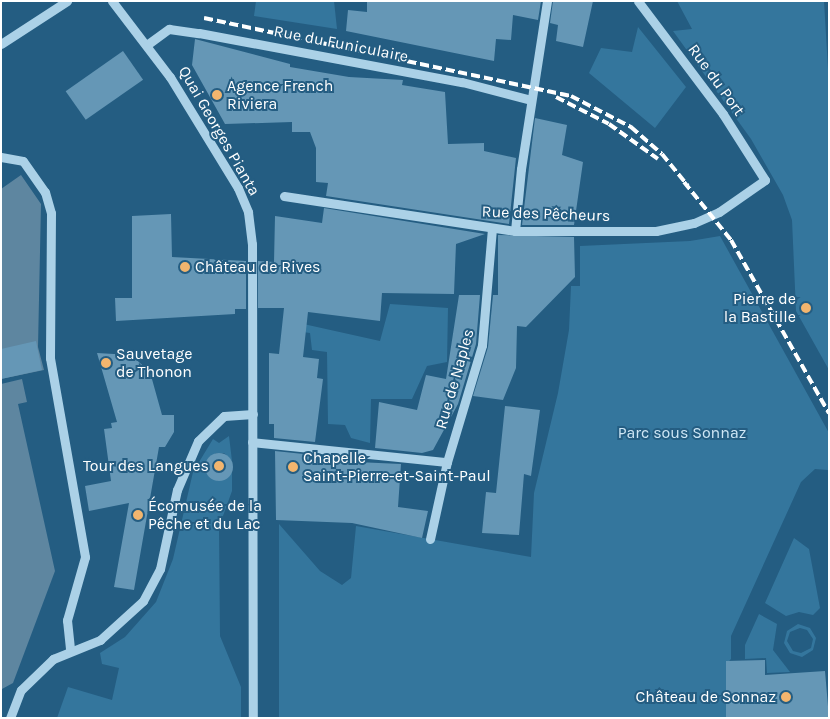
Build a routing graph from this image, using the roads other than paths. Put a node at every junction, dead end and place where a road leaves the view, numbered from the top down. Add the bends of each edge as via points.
1 (66, 1) edge
2 (112, 1) edge
3 (547, 1) edge
4 (638, 1) edge
5 (1, 44) edge
6 (148, 44) junction
7 (530, 100) junction
8 (1, 157) edge
9 (765, 180) joint
10 (284, 196) dead end
11 (492, 229) junction
12 (515, 231) junction
13 (252, 414) junction
14 (252, 442) junction
15 (447, 462) junction
16 (430, 539) dead end
17 (70, 650) junction
18 (10, 718) edge
19 (253, 718) edge

1 - 5 street
2 - 6 street, Quai Georges Pianta
3 - 7 street
4 - 9 street, Rue du Port via 723,114
6 - 7 street, Rue du Funiculaire via 169,29 199,33 462,82
6 - 13 street, Quai Georges Pianta via 238,188 248,212 252,244
7 - 12 street
8 - 17 street via 24,161 45,192 51,213 50,358 85,557 67,620
9 - 12 street, Rue des Pêcheurs via 719,212 694,223 656,231
10 - 11 street, Rue des Pêcheurs
11 - 12 street, Rue des Pêcheurs
11 - 15 street, Rue de Naples via 482,345
13 - 14 street, Quai Georges Pianta
13 - 17 street via 231,414 218,419 198,441 178,490 160,568 143,601 111,633
14 - 15 street
14 - 19 street, Quai Georges Pianta
15 - 16 street, Rue de Naples
17 - 18 street via 53,659 25,686

